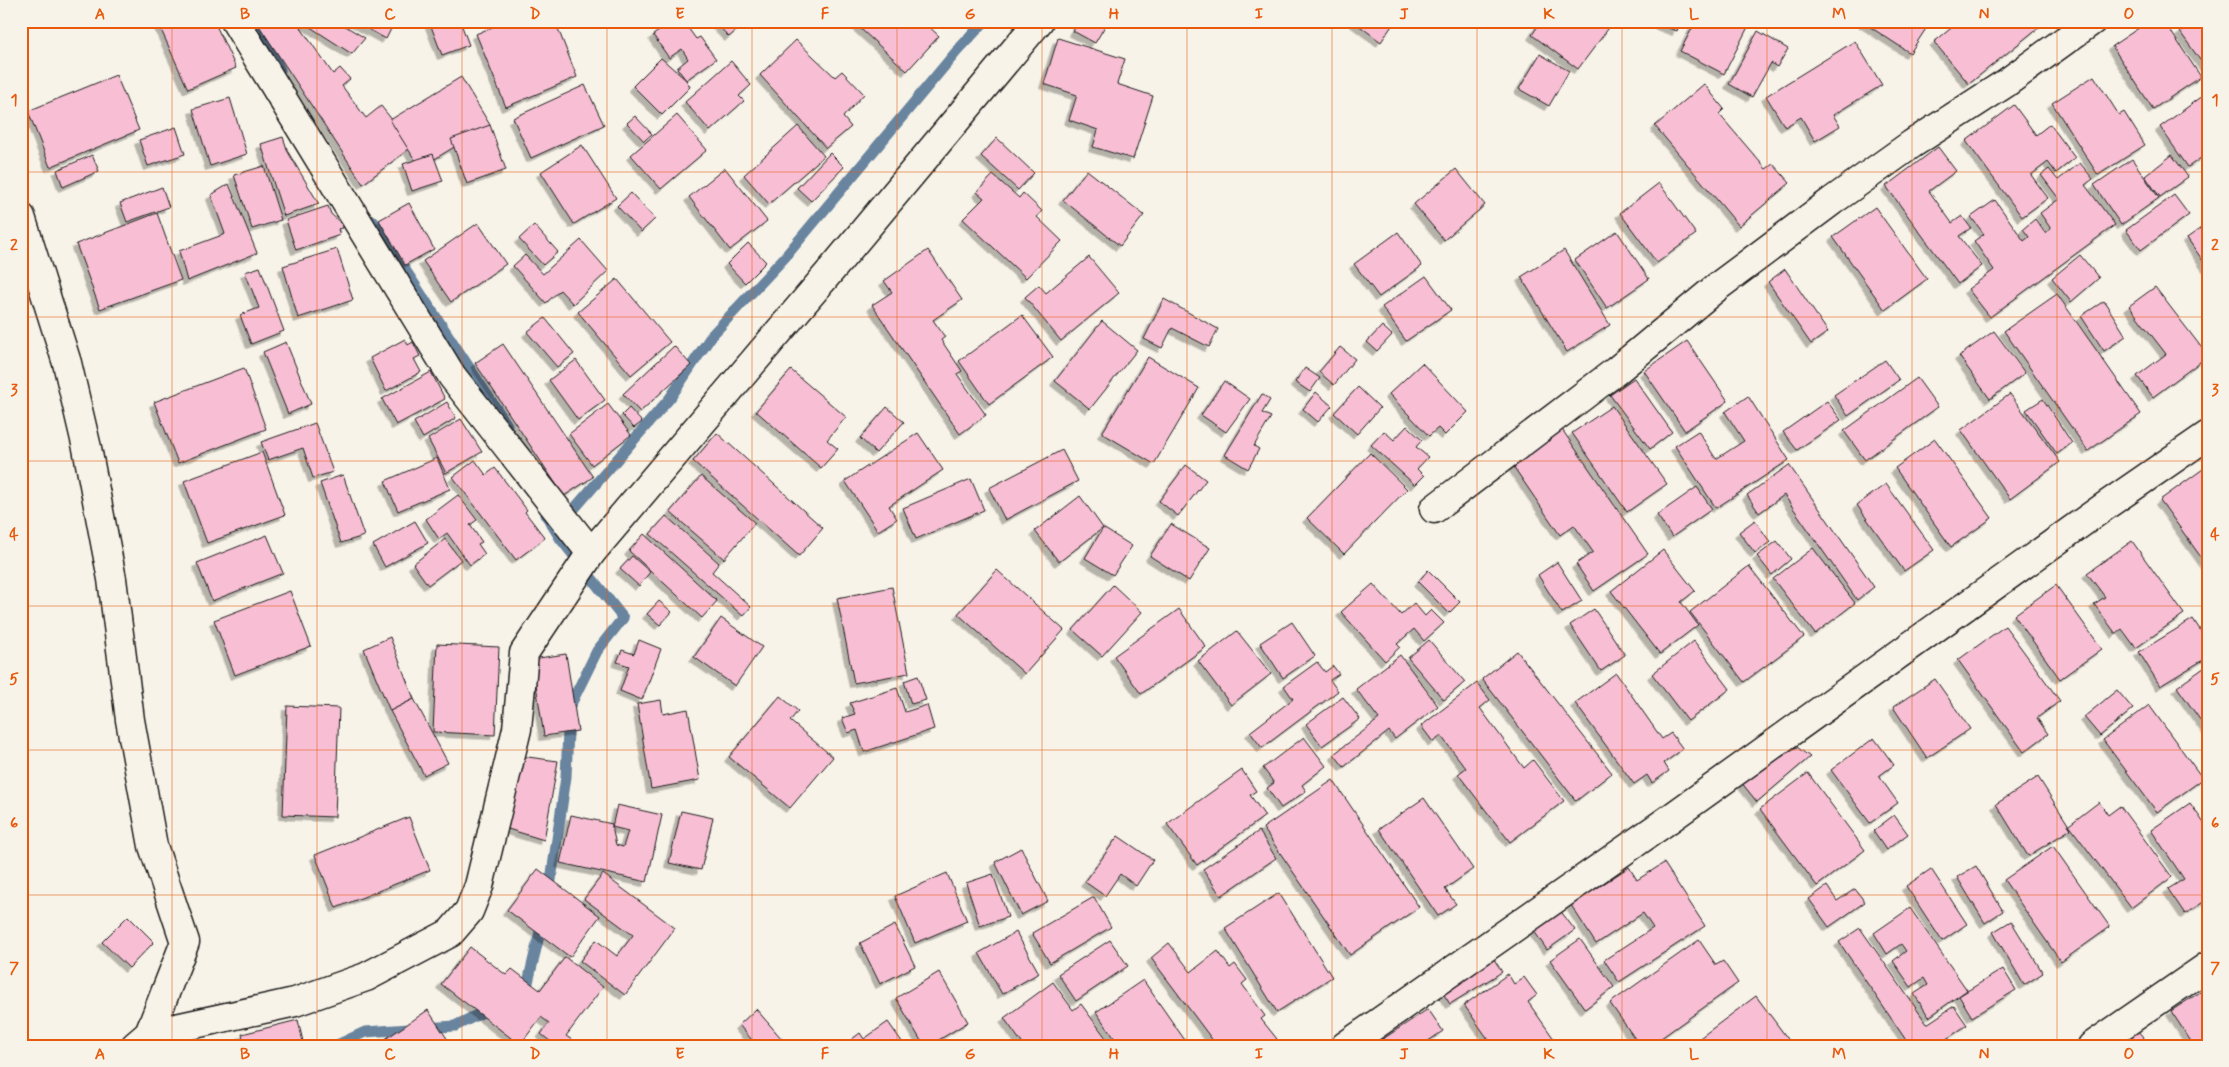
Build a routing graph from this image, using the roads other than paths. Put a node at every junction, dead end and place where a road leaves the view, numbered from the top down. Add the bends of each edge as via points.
1 (235, 21) edge
2 (1039, 21) edge
3 (2092, 21) edge
4 (21, 218) edge
5 (2208, 435) edge
6 (1434, 509) dead end
7 (591, 553) junction
8 (2208, 966) edge
9 (142, 1040) edge
10 (1345, 1046) edge
11 (2092, 1046) edge

1 - 7 street via 452,376
2 - 7 street
3 - 6 street via 2006,83 1912,144 1716,287 1587,394
4 - 9 street via 67,363 88,448 112,579 130,720 153,846 185,942
5 - 10 street
7 - 9 street via 524,653 517,729 479,886 469,912 450,933 366,977 295,1002
8 - 11 street

